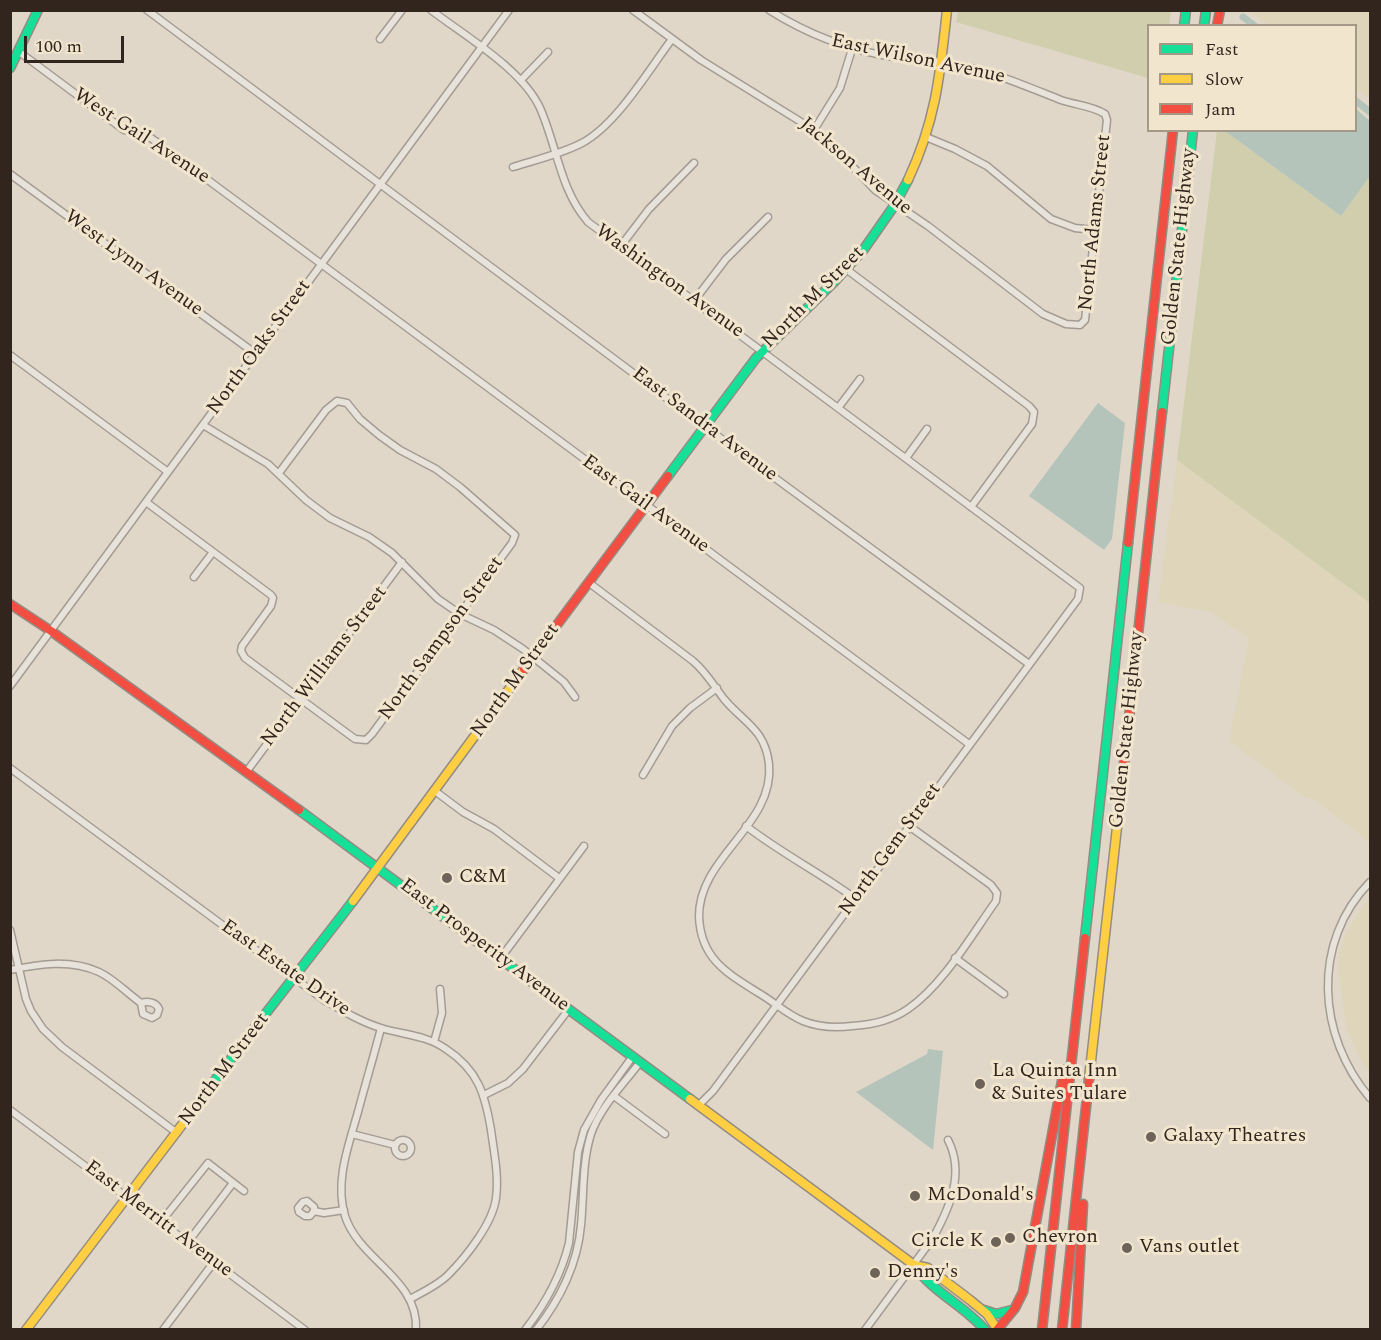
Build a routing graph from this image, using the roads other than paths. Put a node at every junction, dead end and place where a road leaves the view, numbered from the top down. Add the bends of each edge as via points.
1 (38, 10) edge
2 (147, 10) edge
3 (402, 10) edge
4 (431, 10) edge
5 (509, 10) edge
6 (633, 10) edge
7 (769, 10) edge
8 (947, 10) edge
9 (380, 39) dead end
10 (672, 39) junction
11 (481, 48) junction
12 (852, 49) junction
13 (18, 51) junction
14 (548, 52) dead end
15 (943, 62) junction
16 (10, 68) edge
17 (521, 80) junction
18 (1105, 114) joint
19 (814, 130) junction
20 (1173, 132) edge
21 (1193, 132) edge
22 (926, 137) junction
23 (555, 153) junction
24 (694, 163) dead end
25 (513, 167) dead end
26 (10, 174) edge
27 (381, 184) junction
28 (895, 204) junction
29 (768, 217) dead end
30 (1094, 230) junction
31 (620, 247) junction
32 (321, 265) junction
33 (846, 269) junction
34 (694, 301) junction
35 (1074, 325) joint
36 (762, 351) junction
37 (256, 354) junction
38 (10, 355) edge
39 (860, 379) dead end
40 (838, 408) junction
41 (203, 425) junction
42 (704, 426) junction
43 (927, 429) dead end
44 (906, 458) junction
45 (168, 472) junction
46 (279, 473) junction
47 (146, 502) junction
48 (644, 505) junction
49 (971, 507) junction
50 (213, 552) junction
51 (402, 562) junction
52 (194, 577) dead end
53 (588, 582) junction
54 (1080, 592) joint
55 (10, 604) edge
56 (460, 614) junction
57 (51, 631) junction
58 (533, 657) junction
59 (1029, 664) junction
60 (10, 686) edge
61 (717, 688) junction
62 (575, 697) dead end
63 (302, 699) junction
64 (969, 744) junction
65 (10, 768) edge
66 (247, 771) junction
67 (643, 775) dead end
68 (435, 791) junction
69 (746, 826) junction
70 (909, 826) junction
71 (584, 846) dead end
72 (378, 868) junction
73 (560, 878) junction
74 (1371, 882) edge
75 (856, 898) junction
76 (10, 930) edge
77 (955, 958) junction
78 (500, 959) junction
79 (20, 968) junction
80 (10, 970) edge
81 (294, 978) junction
82 (440, 989) dead end
83 (1004, 994) dead end
84 (141, 1003) dead end
85 (777, 1005) junction
86 (568, 1009) junction
87 (381, 1028) junction
88 (1075, 1029) junction
89 (434, 1042) junction
90 (637, 1059) junction
91 (484, 1095) junction
92 (614, 1096) junction
93 (1371, 1098) edge
94 (699, 1105) junction
95 (10, 1110) edge
96 (177, 1133) junction
97 (352, 1134) junction
98 (665, 1134) dead end
99 (948, 1140) dead end
100 (395, 1145) dead end
101 (1081, 1160) junction
102 (233, 1182) junction
103 (244, 1191) dead end
104 (127, 1197) junction
105 (344, 1210) junction
106 (314, 1211) dead end
107 (161, 1222) junction
108 (188, 1242) junction
109 (214, 1262) junction
110 (914, 1264) junction
111 (410, 1299) junction
112 (1015, 1308) junction
113 (984, 1310) junction
114 (26, 1329) edge
115 (163, 1329) edge
116 (306, 1329) edge
117 (416, 1329) edge
118 (525, 1329) edge
119 (536, 1329) edge
120 (865, 1329) edge
121 (985, 1329) edge
122 (998, 1329) edge
123 (1042, 1329) edge
124 (1062, 1329) edge
125 (1076, 1329) edge

1 - 13 main road
2 - 27 street, East Sandra Avenue
3 - 9 street
4 - 11 street, Washington Avenue
5 - 11 street, North Oaks Street
6 - 10 street, Jackson Avenue
7 - 12 street, East Wilson Avenue via 817,36
8 - 15 main road, North M Street
10 - 19 street, Jackson Avenue
10 - 23 street via 606,126 580,144
11 - 17 street, Washington Avenue
11 - 27 street, North Oaks Street
12 - 15 street, East Wilson Avenue
12 - 19 street via 840,88
13 - 16 main road
13 - 32 street, West Gail Avenue via 124,130 158,143
14 - 17 street
15 - 18 street, East Wilson Avenue via 1001,76
15 - 22 main road, North M Street
17 - 23 street, Washington Avenue via 540,109
18 - 30 street, North Adams Street
19 - 28 street, Jackson Avenue
20 - 88 main road, Golden State Highway
21 - 101 main road, Golden State Highway
22 - 28 main road, North M Street
22 - 30 street via 987,166 1051,219
23 - 25 street
23 - 31 street, Washington Avenue via 566,186 581,213
24 - 31 street via 649,209
26 - 37 street, West Lynn Avenue
27 - 32 street, North Oaks Street
27 - 42 street, East Sandra Avenue
28 - 33 main road, North M Street
28 - 35 street, Jackson Avenue via 1043,314
29 - 34 street via 726,259
30 - 35 street, North Adams Street via 1087,312 1080,325
31 - 34 street, Washington Avenue
32 - 37 street, North Oaks Street
32 - 48 street, East Gail Avenue
33 - 36 main road, North M Street
33 - 49 street via 1034,412 1032,424
34 - 36 street, Washington Avenue
36 - 40 street, Washington Avenue
36 - 42 main road, North M Street
37 - 41 street, North Oaks Street
38 - 45 street
39 - 40 street
40 - 44 street, Washington Avenue
41 - 45 street, North Oaks Street
41 - 46 street via 258,456
42 - 48 main road, North M Street
42 - 59 street, East Sandra Avenue
43 - 44 street
44 - 49 street, Washington Avenue
45 - 47 street, North Oaks Street
46 - 51 street via 318,509 369,537
46 - 56 street, North Sampson Street via 337,401 347,403 379,435 460,487 514,536
47 - 50 street
47 - 57 street, North Oaks Street
48 - 53 main road, North M Street
48 - 64 street, East Gail Avenue
49 - 54 street, Washington Avenue via 1076,584
50 - 52 street
50 - 63 street via 273,598 242,646 242,655
51 - 56 street via 438,599
51 - 63 street, North Williams Street
53 - 58 main road, North M Street
53 - 61 street via 693,661
54 - 59 street, North Gem Street
55 - 57 main road, East Prosperity Avenue
56 - 58 street via 494,630
56 - 63 street, North Sampson Street via 366,740 355,739
57 - 60 street, North Oaks Street
57 - 66 main road, East Prosperity Avenue
58 - 62 street via 564,682
58 - 68 main road, North M Street
59 - 64 street, North Gem Street
61 - 67 street via 672,726
61 - 69 street via 762,738 769,765 766,791
63 - 66 street, North Williams Street
64 - 70 street, North Gem Street
65 - 81 street, East Estate Drive
66 - 72 main road, East Prosperity Avenue
68 - 72 main road, North M Street
68 - 73 street
69 - 75 street
69 - 85 street via 703,891 701,930 710,953 727,974
70 - 75 street, North Gem Street
70 - 77 street via 997,893 996,901
71 - 73 street
72 - 78 main road, East Prosperity Avenue
72 - 81 main road, North M Street
73 - 78 street
74 - 93 street via 1348,912 1334,945 1328,983 1330,1017 1343,1055
75 - 85 street, North Gem Street
76 - 79 street
77 - 83 street
77 - 85 street via 906,1011 867,1025 834,1027 805,1022
78 - 86 main road, East Prosperity Avenue
79 - 80 street
79 - 84 street via 77,964 100,973
79 - 96 street via 26,999 43,1029
81 - 87 street, East Estate Drive via 355,1018
81 - 96 main road, North M Street
82 - 89 street via 442,1013
85 - 94 street, North Gem Street via 713,1092
86 - 90 main road, East Prosperity Avenue
86 - 91 street via 523,1069 508,1083
87 - 89 street, East Estate Drive
87 - 97 street
88 - 112 main road via 1024,1285
88 - 123 main road, Golden State Highway
89 - 91 street, East Estate Drive via 464,1065
90 - 92 street
90 - 94 main road, East Prosperity Avenue
90 - 118 street via 597,1106 584,1130 566,1256 549,1294
91 - 111 street, East Estate Drive via 496,1176 492,1213 448,1275
92 - 98 street
92 - 119 street via 595,1124 589,1141 581,1227 573,1263 558,1297
94 - 110 main road, East Prosperity Avenue
95 - 104 street, East Merritt Avenue
96 - 104 main road, North M Street
97 - 100 street
97 - 105 street via 342,1180
99 - 110 street via 955,1154 951,1202
101 - 124 main road, Golden State Highway
101 - 125 main road via 1084,1183
102 - 103 street
102 - 107 street via 208,1163
102 - 108 street
104 - 107 street, East Merritt Avenue
104 - 114 main road, North M Street
105 - 106 street
105 - 111 street via 357,1240
107 - 108 street, East Merritt Avenue
108 - 109 street, East Merritt Avenue
109 - 115 street
109 - 116 street, East Merritt Avenue
110 - 113 main road, East Prosperity Avenue via 928,1268
110 - 120 street
110 - 121 main road, East Prosperity Avenue via 920,1276
111 - 117 street
112 - 113 main road via 1001,1314
112 - 122 main road
113 - 122 main road, East Prosperity Avenue

